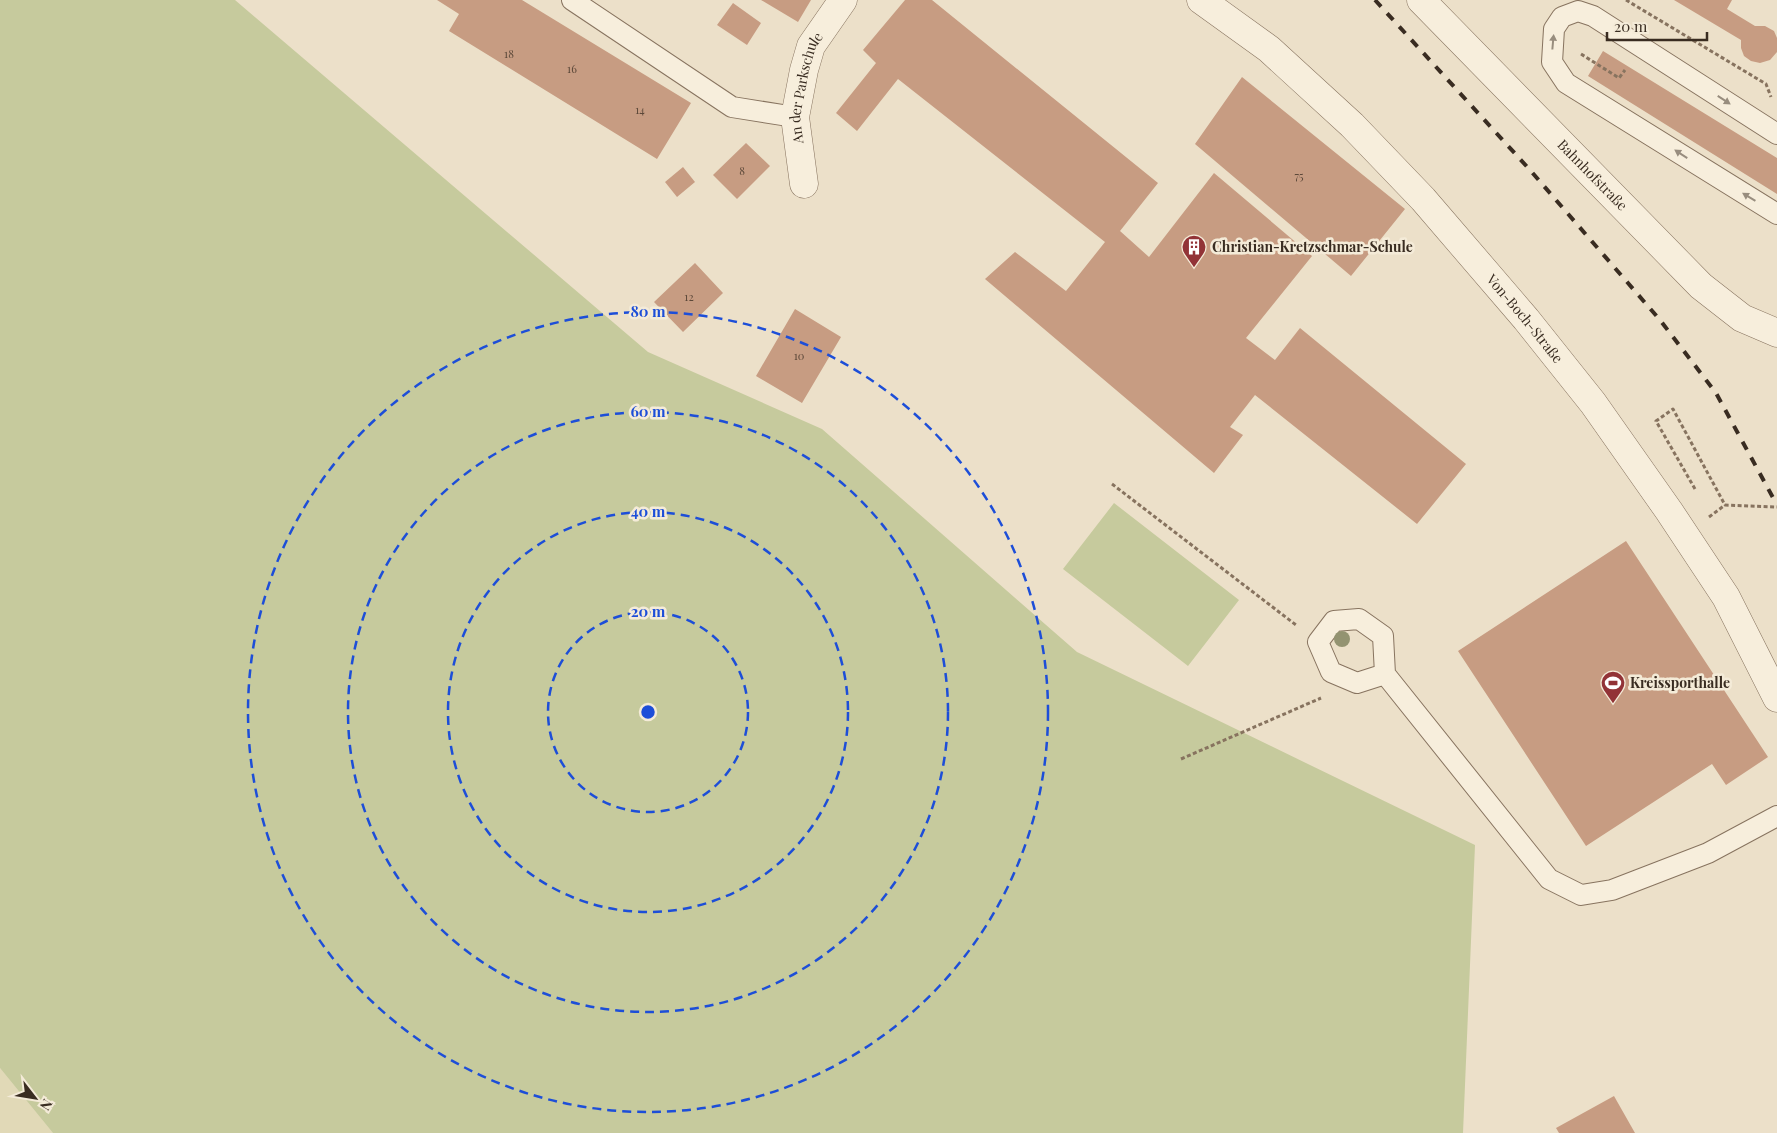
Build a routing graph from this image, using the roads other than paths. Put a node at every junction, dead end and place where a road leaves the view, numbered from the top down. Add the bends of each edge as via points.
1 (572, 0) edge
2 (843, 0) edge
3 (1201, 0) edge
4 (1421, 0) edge
5 (795, 117) junction
6 (1777, 134) edge
7 (804, 184) dead end
8 (1777, 214) edge
9 (1777, 333) edge
10 (1385, 674) junction
11 (1777, 698) edge
12 (1777, 816) edge

1 - 5 lane via 732,107
2 - 5 street, An der Parkschule via 811,46
3 - 11 street, Von-Boch-Straße via 1269,48 1352,125 1423,199 1526,319 1593,403 1726,597
4 - 9 street, Bahnhofstraße via 1700,286 1742,318
5 - 7 street, An der Parkschule
8 -> 6 lane via 1566,83 1552,62 1554,29 1562,17 1578,11 1592,16
10 - 10 lane via 1383,636 1359,619 1334,622 1318,642 1331,672 1357,683
10 - 12 lane via 1549,880 1581,895 1612,890 1708,853

